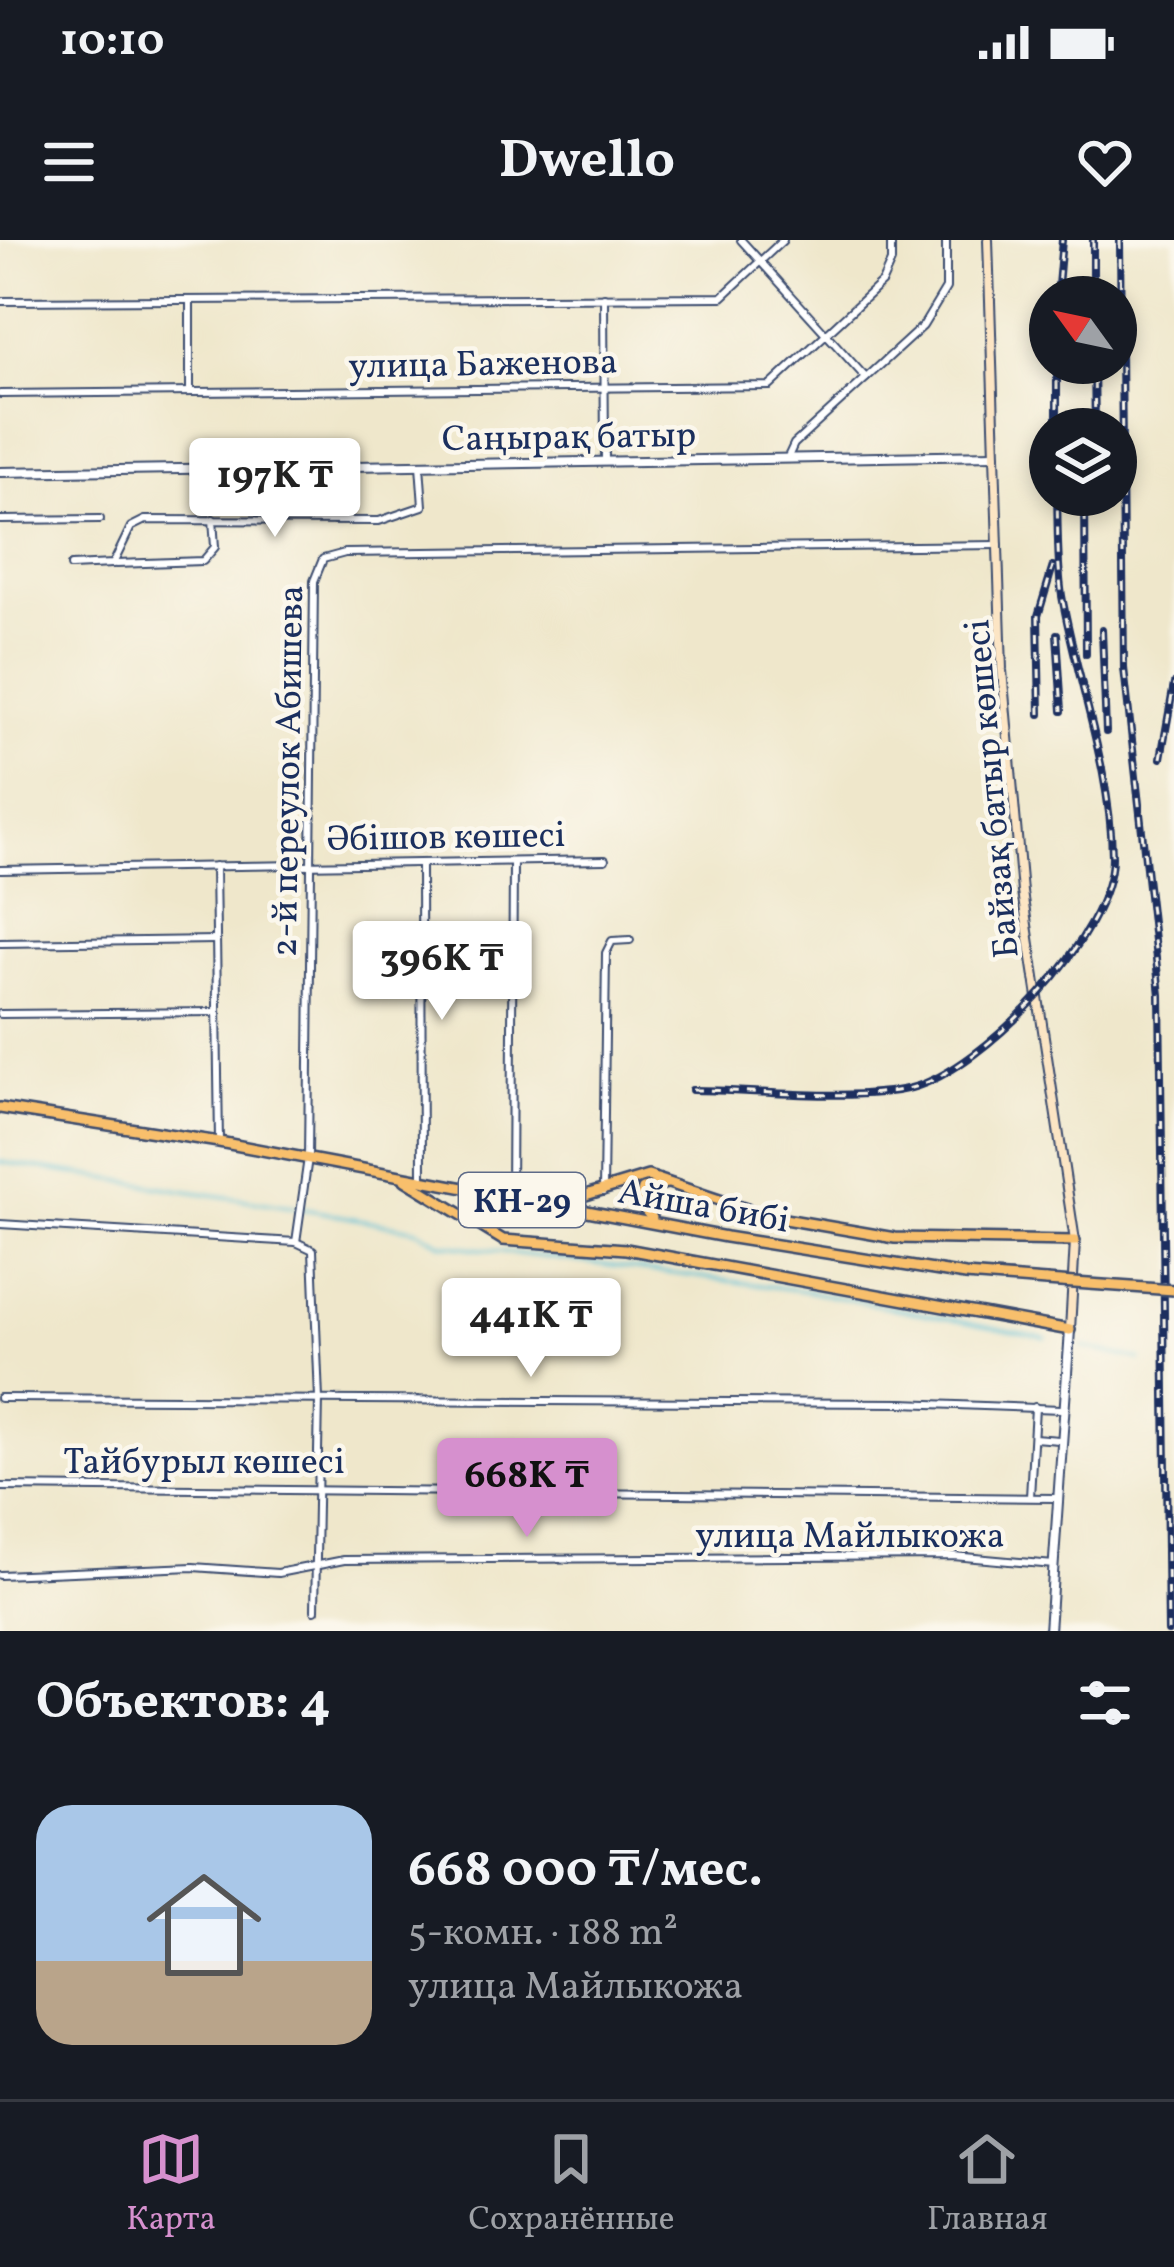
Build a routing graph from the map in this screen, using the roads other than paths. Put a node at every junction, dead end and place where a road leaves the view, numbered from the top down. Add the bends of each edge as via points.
1 (741, 240) edge
2 (783, 240) edge
3 (891, 240) edge
4 (946, 240) edge
5 (988, 240) edge
6 (763, 264) junction
7 (604, 297) junction
8 (0, 302) edge
9 (190, 302) junction
10 (826, 334) junction
11 (866, 378) junction
12 (603, 387) junction
13 (190, 391) junction
14 (0, 394) edge
15 (995, 455) junction
16 (788, 458) junction
17 (604, 461) junction
18 (420, 465) junction
19 (0, 472) edge
20 (100, 519) dead end
21 (213, 519) junction
22 (0, 520) edge
23 (999, 545) junction
24 (113, 564) junction
25 (71, 566) dead end
26 (605, 860) dead end
27 (309, 863) junction
28 (513, 863) junction
29 (422, 865) junction
30 (214, 866) junction
31 (0, 870) edge
32 (216, 940) junction
33 (630, 940) dead end
34 (0, 943) edge
35 (217, 1012) junction
36 (0, 1014) edge
37 (0, 1108) edge
38 (219, 1142) junction
39 (308, 1158) junction
40 (401, 1177) junction
41 (422, 1180) junction
42 (676, 1184) junction
43 (603, 1192) junction
44 (515, 1198) junction
45 (550, 1205) junction
46 (656, 1222) junction
47 (0, 1224) edge
48 (496, 1238) junction
49 (1075, 1241) junction
50 (296, 1242) junction
51 (1174, 1290) edge
52 (1070, 1330) junction
53 (0, 1398) edge
54 (319, 1399) junction
55 (1035, 1407) junction
56 (1061, 1408) junction
57 (1034, 1438) junction
58 (1059, 1440) junction
59 (0, 1487) edge
60 (318, 1488) junction
61 (1030, 1497) junction
62 (1056, 1498) junction
63 (1054, 1565) junction
64 (316, 1566) junction
65 (0, 1575) edge
66 (315, 1610) dead end
67 (1049, 1631) edge

1 - 6 street
2 - 6 street
3 - 10 street, улица Баженова via 882,282
4 - 11 street via 946,288 923,326
5 - 15 main road, Байзақ батыр көшесі
6 - 7 street via 722,297
6 - 10 street
7 - 9 street
7 - 12 street
8 - 9 street
9 - 13 street
10 - 11 street
10 - 12 street, улица Баженова via 770,386
11 - 16 street
12 - 13 street, улица Баженова
12 - 17 street
13 - 14 street, улица Баженова
15 - 16 street, Саңырақ батыр
15 - 23 main road, Байзақ батыр көшесі
16 - 17 street, Саңырақ батыр
17 - 18 street, Саңырақ батыр
18 - 19 street, Саңырақ батыр
18 - 21 street via 423,506 380,521
20 - 22 street
21 - 24 street via 137,522
21 - 24 street via 215,547 203,561
23 - 27 street, 2-й переулок Абишева via 323,559 314,581
23 - 49 main road, Байзақ батыр көшесі via 1022,892
24 - 25 street
26 - 28 street, Әбішов көшесі
27 - 29 street, Әбішов көшесі
27 - 30 street, Әбішов көшесі
27 - 39 street, 2-й переулок Абишева
28 - 29 street, Әбішов көшесі
28 - 44 street
29 - 41 street
30 - 31 street, Әбішов көшесі
30 - 32 street
32 - 34 street
32 - 35 street
33 - 43 street via 612,941 606,953
35 - 36 street
35 - 38 street
37 - 38 main road, Айша бибі / КН-29
38 - 39 main road, Айша бибі / КН-29
39 - 40 main road, Айша бибі / КН-29
39 - 50 street, 2-й переулок Абишева
40 - 41 main road, Айша бибі / КН-29
40 - 48 main road
41 - 44 main road, Айша бибі / КН-29
42 - 43 main road via 648,1176
42 - 46 main road via 643,1189 643,1211
42 - 49 main road via 767,1216 895,1238
43 - 45 main road
44 - 45 main road, Айша бибі / КН-29
44 - 48 main road via 488,1210 487,1229
45 - 46 main road, Айша бибі / КН-29
46 - 51 main road, Айша бибі / КН-29, bridge via 965,1276
47 - 50 street
48 - 52 main road via 626,1249
49 - 52 main road, Байзақ батыр көшесі
50 - 54 street via 316,1258
52 - 56 street
53 - 54 street
54 - 55 street
54 - 60 street
55 - 56 street
55 - 57 street
56 - 58 street
57 - 58 street
57 - 61 street
58 - 62 street
59 - 60 street, Тайбурыл көшесі
60 - 61 street, Тайбурыл көшесі
60 - 64 street
61 - 62 street, Тайбурыл көшесі
62 - 63 street
63 - 64 street, улица Майлыкожа via 953,1556
63 - 67 street
64 - 65 street, улица Майлыкожа
64 - 66 street

